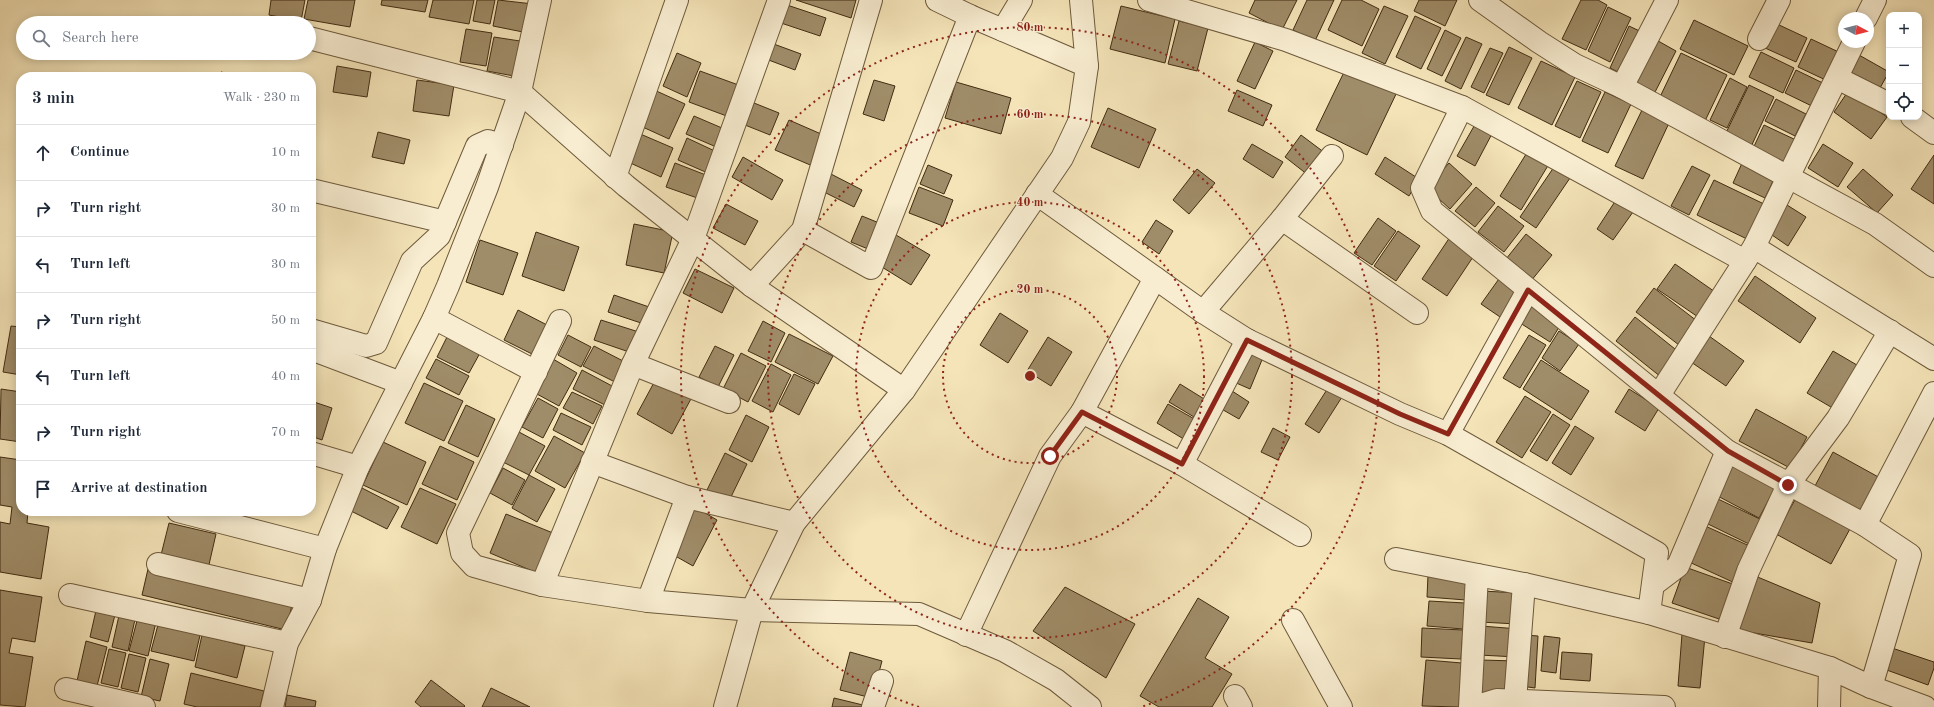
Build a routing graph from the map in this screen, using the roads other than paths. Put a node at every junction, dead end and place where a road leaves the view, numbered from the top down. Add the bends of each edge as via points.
1 (540, 0) edge
2 (677, 0) edge
3 (779, 0) edge
4 (871, 0) edge
5 (937, 0) edge
6 (1021, 0) edge
7 (1081, 0) edge
8 (1149, 0) edge
9 (1480, 0) edge
10 (1667, 0) edge
11 (1779, 0) edge
12 (1875, 0) edge
13 (1869, 12) edge
14 (970, 16) junction
15 (1003, 30) junction
16 (1759, 39) dead end
17 (316, 40) edge
18 (1851, 48) edge
19 (1088, 66) junction
20 (1836, 78) junction
21 (1622, 87) junction
22 (520, 92) junction
23 (1886, 103) edge
24 (1462, 107) junction
25 (1916, 120) edge
26 (1934, 134) edge
27 (502, 145) junction
28 (1332, 156) dead end
29 (615, 177) junction
30 (1789, 178) junction
31 (316, 191) edge
32 (1037, 194) junction
33 (1282, 219) junction
34 (445, 222) junction
35 (803, 230) junction
36 (693, 239) junction
37 (1750, 254) junction
38 (1934, 266) edge
39 (1155, 278) junction
40 (752, 286) junction
41 (1528, 290) junction
42 (1203, 312) junction
43 (1417, 312) dead end
44 (434, 318) junction
45 (560, 321) dead end
46 (316, 331) edge
47 (1890, 331) junction
48 (1247, 340) junction
49 (316, 351) edge
50 (1934, 359) edge
51 (633, 364) junction
52 (536, 372) junction
53 (401, 383) junction
54 (904, 390) junction
55 (1934, 393) edge
56 (1659, 395) junction
57 (729, 402) dead end
58 (1082, 412) junction
59 (1448, 434) junction
60 (1728, 451) junction
61 (316, 454) edge
62 (592, 462) junction
63 (1182, 464) junction
64 (358, 467) junction
65 (1788, 485) junction
66 (688, 497) junction
67 (197, 516) edge
68 (794, 523) junction
69 (1865, 525) junction
70 (1300, 535) dead end
71 (325, 549) junction
72 (1396, 559) dead end
73 (158, 564) dead end
74 (1477, 574) junction
75 (1524, 584) junction
76 (542, 585) junction
77 (1653, 585) junction
78 (70, 596) dead end
79 (310, 600) junction
80 (648, 601) junction
81 (752, 610) junction
82 (1649, 613) junction
83 (1293, 620) dead end
84 (966, 635) junction
85 (1725, 637) junction
86 (287, 643) junction
87 (1830, 668) junction
88 (882, 681) dead end
89 (1871, 687) junction
90 (66, 689) dead end
91 (1516, 701) junction
92 (144, 707) edge
93 (272, 707) edge
94 (725, 707) edge
95 (873, 707) edge
96 (1090, 707) edge
97 (1341, 707) edge
98 (1470, 707) edge
99 (1474, 707) edge
100 (1664, 707) edge
101 (1829, 707) edge
102 (1925, 707) edge

1 - 22 street
2 - 29 street
3 - 36 street
4 - 35 street
5 - 14 street
6 - 15 street
7 - 19 street
8 - 24 street via 1286,40
9 - 21 street via 1575,65
10 - 21 street
11 - 16 street
12 - 13 street
14 - 15 street
14 - 35 street via 871,268
15 - 19 street
17 - 22 street
18 - 20 street
19 - 32 street via 1079,122 1062,158
20 - 23 street
20 - 30 street
21 - 30 street
22 - 27 street
22 - 29 street
24 - 37 street
24 - 41 street via 1422,188 1432,211
25 - 26 street
27 - 34 street via 488,140 477,146
27 - 44 street
28 - 33 street
29 - 36 street
30 - 37 street
30 - 38 street via 1874,224
31 - 34 street
32 - 39 street
32 - 54 street
33 - 42 street
33 - 43 street
34 - 46 street via 439,236 412,261 376,343 366,346
35 - 40 street
36 - 40 street
36 - 51 street
37 - 47 street
37 - 56 street
39 - 42 street
39 - 58 street
40 - 54 street
41 - 56 street
41 - 59 street
42 - 48 street
44 - 52 street
44 - 53 street
45 - 52 street
47 - 50 street
47 - 65 street via 1838,418
48 - 59 street via 1400,414
48 - 63 street
49 - 53 street
51 - 57 street
51 - 62 street
52 - 76 street via 458,532 462,553 474,566
53 - 64 street
54 - 68 street
55 - 69 street
56 - 60 street
58 - 63 street
58 - 84 street via 1050,456
59 - 77 street via 1657,553
60 - 65 street
60 - 77 street via 1678,566
61 - 64 street
62 - 66 street
62 - 76 street
63 - 70 street
64 - 71 street
65 - 69 street
65 - 85 street via 1748,570
66 - 68 street
66 - 80 street
67 - 71 street
68 - 81 street
69 - 89 street via 1910,555
71 - 79 street
72 - 74 street
73 - 79 street
74 - 75 street
74 - 98 street
75 - 82 street
75 - 91 street
76 - 80 street
77 - 82 street
78 - 86 street
79 - 86 street
80 - 81 street
81 - 84 street via 919,614
81 - 94 street
82 - 85 street
83 - 97 street
84 - 96 street via 1005,651 1056,680
85 - 87 street
86 - 93 street
87 - 89 street
87 - 101 street
88 - 95 street
89 - 102 street
90 - 92 street
91 - 99 street via 1497,700
91 - 100 street

